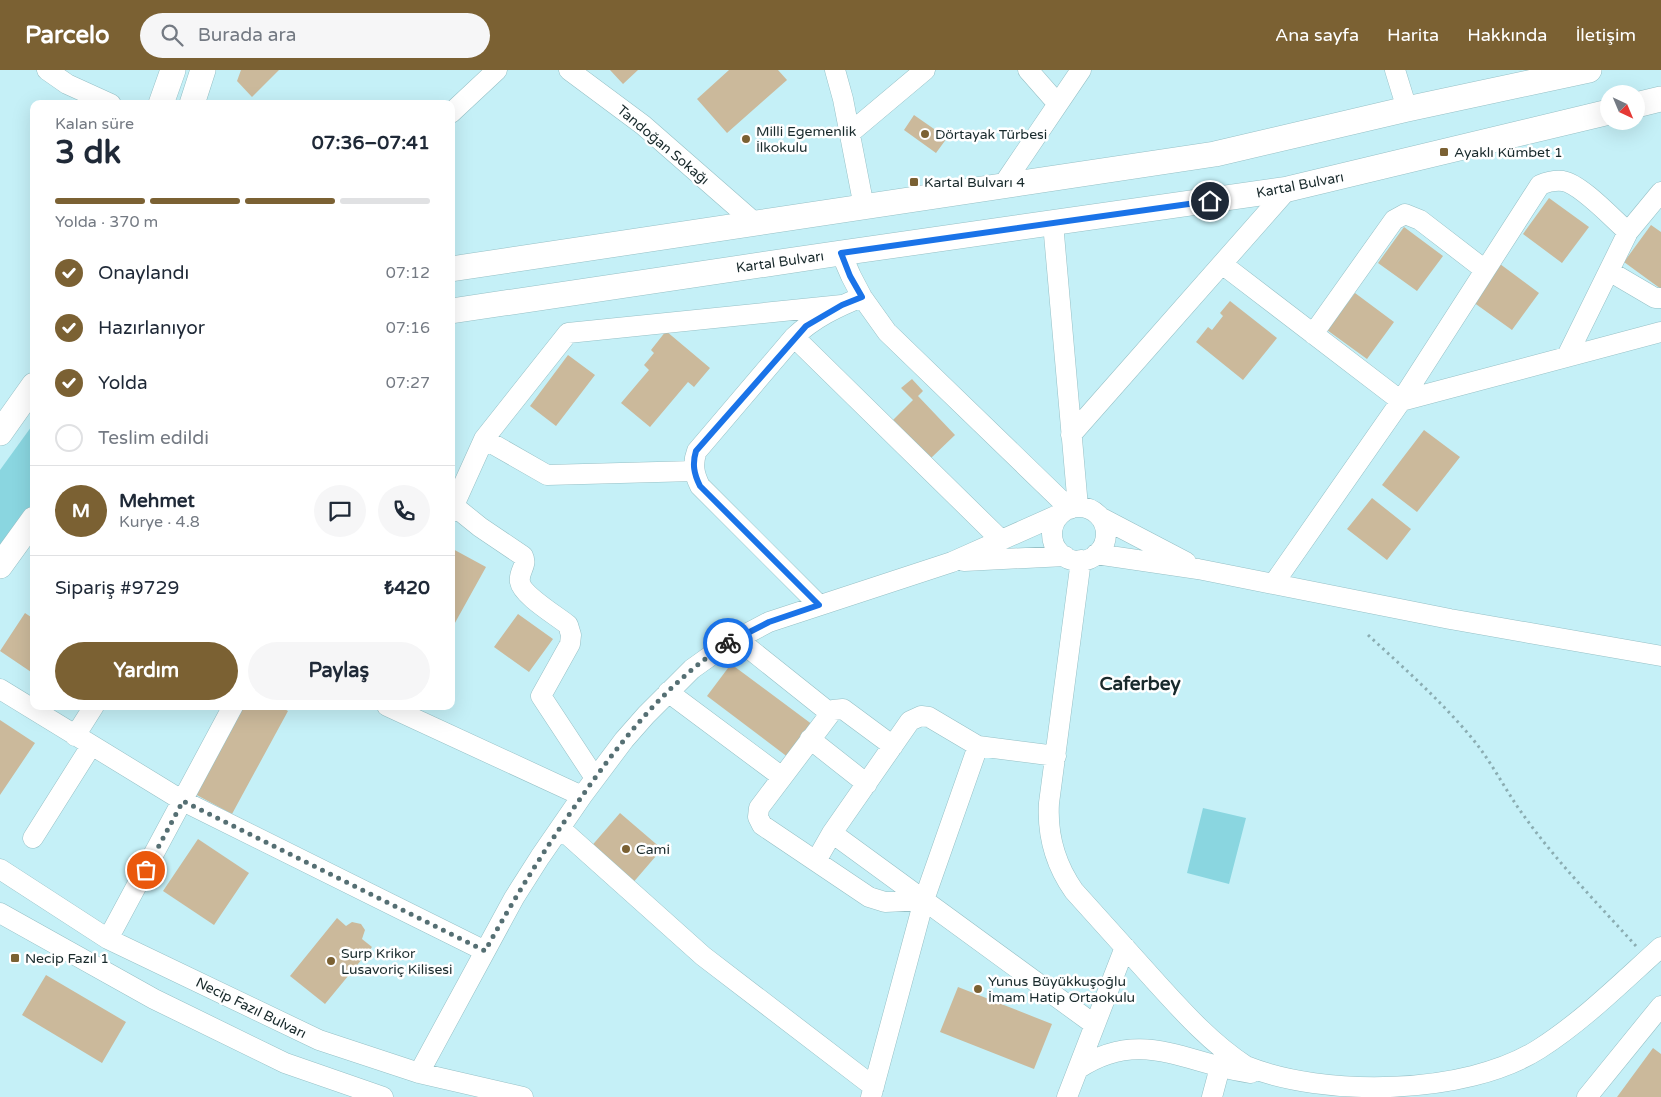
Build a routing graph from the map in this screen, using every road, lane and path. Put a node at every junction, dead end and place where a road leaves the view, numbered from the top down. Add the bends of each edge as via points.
1 (47, 70) edge
2 (173, 70) edge
3 (204, 70) edge
4 (497, 70) edge
5 (569, 70) edge
6 (835, 70) edge
7 (925, 70) edge
8 (1028, 70) edge
9 (1081, 70) edge
10 (1395, 70) edge
11 (1589, 70) edge
12 (1661, 99) edge
13 (102, 100) edge
14 (162, 100) edge
15 (193, 100) edge
16 (1645, 103) edge
17 (1057, 104) junction
18 (1407, 109) junction
19 (455, 110) edge
20 (1600, 114) edge
21 (850, 133) junction
22 (1002, 185) junction
23 (1288, 189) junction
24 (1661, 192) edge
25 (864, 207) junction
26 (755, 223) junction
27 (1053, 223) junction
28 (1628, 232) junction
29 (841, 253) junction
30 (1222, 264) junction
31 (455, 268) edge
32 (1485, 270) junction
33 (1609, 271) junction
34 (862, 297) junction
35 (1661, 298) edge
36 (842, 305) junction
37 (455, 311) edge
38 (1661, 332) edge
39 (1313, 334) junction
40 (794, 337) junction
41 (1567, 356) junction
42 (30, 391) edge
43 (1401, 401) junction
44 (0, 433) edge
45 (1071, 435) junction
46 (484, 439) junction
47 (694, 471) junction
48 (455, 502) edge
49 (1070, 509) junction
50 (455, 511) edge
51 (1100, 516) junction
52 (30, 525) edge
53 (1001, 540) junction
54 (1080, 557) junction
55 (952, 562) junction
56 (0, 566) edge
57 (1198, 569) junction
58 (1274, 583) junction
59 (819, 605) junction
60 (1368, 635) dead end
61 (736, 638) junction
62 (1661, 656) edge
63 (0, 689) edge
64 (668, 692) junction
65 (30, 708) edge
66 (34, 710) edge
67 (93, 710) edge
68 (231, 710) edge
69 (396, 710) edge
70 (830, 713) junction
71 (810, 739) junction
72 (83, 741) junction
73 (893, 746) junction
74 (978, 746) junction
75 (1056, 756) junction
76 (782, 777) junction
77 (595, 778) junction
78 (867, 784) junction
79 (582, 796) junction
80 (183, 801) junction
81 (560, 828) junction
82 (832, 833) junction
83 (33, 838) dead end
84 (816, 861) junction
85 (0, 869) edge
86 (924, 900) junction
87 (0, 913) edge
88 (108, 939) junction
89 (1125, 947) junction
90 (485, 951) junction
91 (1658, 951) edge
92 (1661, 1006) edge
93 (1095, 1025) junction
94 (1220, 1067) junction
95 (1078, 1069) junction
96 (419, 1073) junction
97 (1258, 1074) junction
98 (873, 1092) edge
99 (1366, 1096) edge
100 (382, 1097) edge
101 (523, 1097) edge
102 (1068, 1097) edge
103 (1212, 1097) edge
104 (1586, 1097) edge

1 - 13 street
2 - 14 main road
3 - 15 main road
4 - 19 street
5 - 26 street, Tandoğan Sokağı via 643,125
6 - 21 street
7 - 21 street
8 - 17 street
9 - 17 street
10 - 18 street
11 - 18 main road
12 - 16 main road
17 - 22 street
18 - 22 main road via 1215,154
20 - 23 main road, Kartal Bulvarı
21 - 25 street
22 - 25 main road
23 - 27 main road, Kartal Bulvarı
23 - 30 street
24 - 28 street
25 - 26 main road
26 - 31 main road
27 - 29 main road, Kartal Bulvarı
27 - 45 street
28 - 32 street via 1573,184 1548,182 1540,185
28 - 33 street
29 - 34 street
29 - 37 main road, Kartal Bulvarı
30 - 39 street
30 - 45 street
32 - 39 street via 1420,220 1406,214 1394,220
32 - 43 street
33 - 35 street via 1655,298
33 - 41 street
34 - 36 street
34 - 49 street via 900,346
36 - 40 street
36 - 46 street via 568,333
38 - 41 street
39 - 43 street
40 - 47 street via 696,451
40 - 53 street
41 - 43 street
42 - 44 main road
43 - 58 street
45 - 49 street
46 - 47 street via 547,475
46 - 48 street
47 - 59 street via 706,492
49 - 51 street via 1094,511
49 - 53 street
49 - 54 street via 1057,519 1052,535 1058,551
50 - 77 street via 523,556 525,566 520,581 524,590 568,625 570,644 541,696
51 - 54 street via 1106,532 1102,548
51 - 57 street
52 - 56 main road
53 - 55 street
54 - 55 street
54 - 57 street
54 - 75 street
55 - 59 street
57 - 58 street
58 - 62 street via 1450,619
59 - 61 street via 769,622
60 - 91 path via 1461,726 1487,757 1540,836
61 - 64 street via 692,669
61 - 70 street
63 - 65 street
64 - 76 street
64 - 77 street
66 - 72 street
67 - 72 street
68 - 80 street
69 - 79 street
70 - 71 street
70 - 73 street via 843,709
71 - 76 street
71 - 78 street
72 - 80 street
72 - 83 street
73 - 74 street via 910,721 921,716 929,717
73 - 78 street
74 - 75 street
74 - 86 street
75 - 89 street via 1048,817 1055,856 1074,891
76 - 84 street via 760,808 760,821
77 - 79 street
78 - 82 street
79 - 81 street
80 - 88 street
80 - 90 street
81 - 90 street via 514,898
81 - 98 street via 703,956
82 - 84 street
82 - 86 street
84 - 86 street via 868,897 885,902
85 - 88 street, Necip Fazıl Bulvarı
86 - 93 street
86 - 98 street
87 - 100 street via 154,998 285,1064
88 - 96 street, Necip Fazıl Bulvarı via 319,1040
89 - 93 street
89 - 97 street via 1187,1017 1225,1051
90 - 96 street
91 - 99 street via 1558,1036 1512,1064 1446,1087
92 - 104 street
93 - 95 street
94 - 95 street via 1140,1048 1104,1054
94 - 97 street
94 - 103 street
95 - 102 street
96 - 101 street, Necip Fazıl Bulvarı
97 - 99 street via 1281,1084 1308,1090

